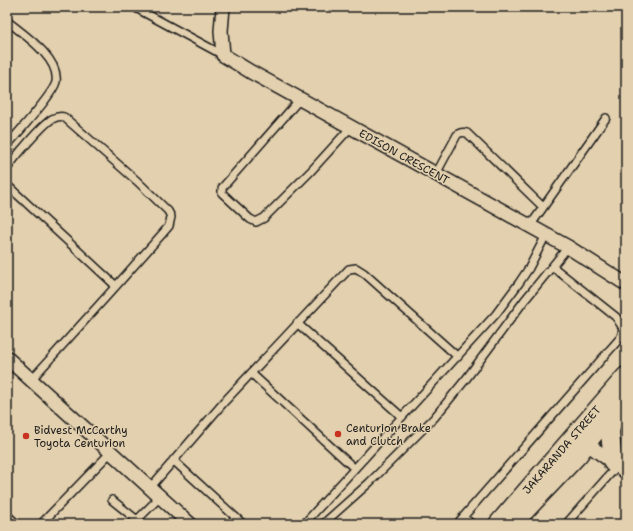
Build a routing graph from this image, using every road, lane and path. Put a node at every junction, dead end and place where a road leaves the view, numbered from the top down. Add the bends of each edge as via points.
1 (134, 7) edge
2 (224, 7) edge
3 (7, 22) edge
4 (223, 55) junction
5 (300, 99) junction
6 (606, 118) dead end
7 (351, 128) junction
8 (7, 146) edge
9 (7, 169) edge
10 (436, 174) junction
11 (7, 185) edge
12 (543, 207) junction
13 (530, 226) junction
14 (546, 235) junction
15 (568, 247) junction
16 (553, 266) junction
17 (625, 282) edge
18 (116, 286) junction
19 (297, 323) junction
20 (458, 357) junction
21 (7, 358) edge
22 (251, 373) junction
23 (626, 376) edge
24 (31, 380) junction
25 (621, 399) edge
26 (402, 417) junction
27 (586, 443) junction
28 (111, 452) junction
29 (173, 460) junction
30 (621, 464) edge
31 (354, 468) junction
32 (155, 492) junction
33 (112, 500) dead end
34 (7, 515) edge
35 (512, 516) edge
36 (134, 522) edge
37 (460, 522) edge
38 (17, 524) edge
39 (41, 524) edge
40 (190, 524) edge
41 (243, 524) edge
42 (304, 524) edge
43 (323, 524) edge
44 (472, 524) edge
45 (498, 524) edge
46 (566, 524) edge

1 - 4 lane
2 - 4 street via 221,31
3 - 8 lane via 50,59 56,75 54,88
4 - 5 street, EDISON CRESCENT
5 - 7 street, EDISON CRESCENT
5 - 7 lane via 222,188 222,193 256,222 275,208
6 - 12 lane
7 - 10 street, EDISON CRESCENT
9 - 18 lane via 37,132 53,118 64,117 168,211 171,217 169,226
10 - 12 lane via 457,135 467,133
10 - 13 street, EDISON CRESCENT
11 - 18 lane
12 - 13 lane
13 - 14 street, EDISON CRESCENT
14 - 15 street, EDISON CRESCENT
14 - 20 lane via 519,283
15 - 16 lane
15 - 17 street, EDISON CRESCENT
16 - 37 lane via 616,317 623,328 621,337
16 - 43 lane via 434,418 369,483
18 - 24 lane
19 - 20 lane via 344,272 352,267 364,273
19 - 22 lane
19 - 26 lane
20 - 26 lane
21 - 24 street
22 - 29 lane
22 - 31 lane
23 - 35 street, JAKARANDA STREET
24 - 28 street
25 - 27 street, JAKARANDA STREET
25 - 30 street via 610,432
26 - 31 lane
27 - 30 street
27 - 35 street via 573,446
28 - 32 street
28 - 39 lane
29 - 32 lane
29 - 41 lane
30 - 46 lane
31 - 42 lane
32 - 36 lane
32 - 40 street
33 - 36 lane
34 - 38 lane
35 - 45 street, JAKARANDA STREET
37 - 44 lane

